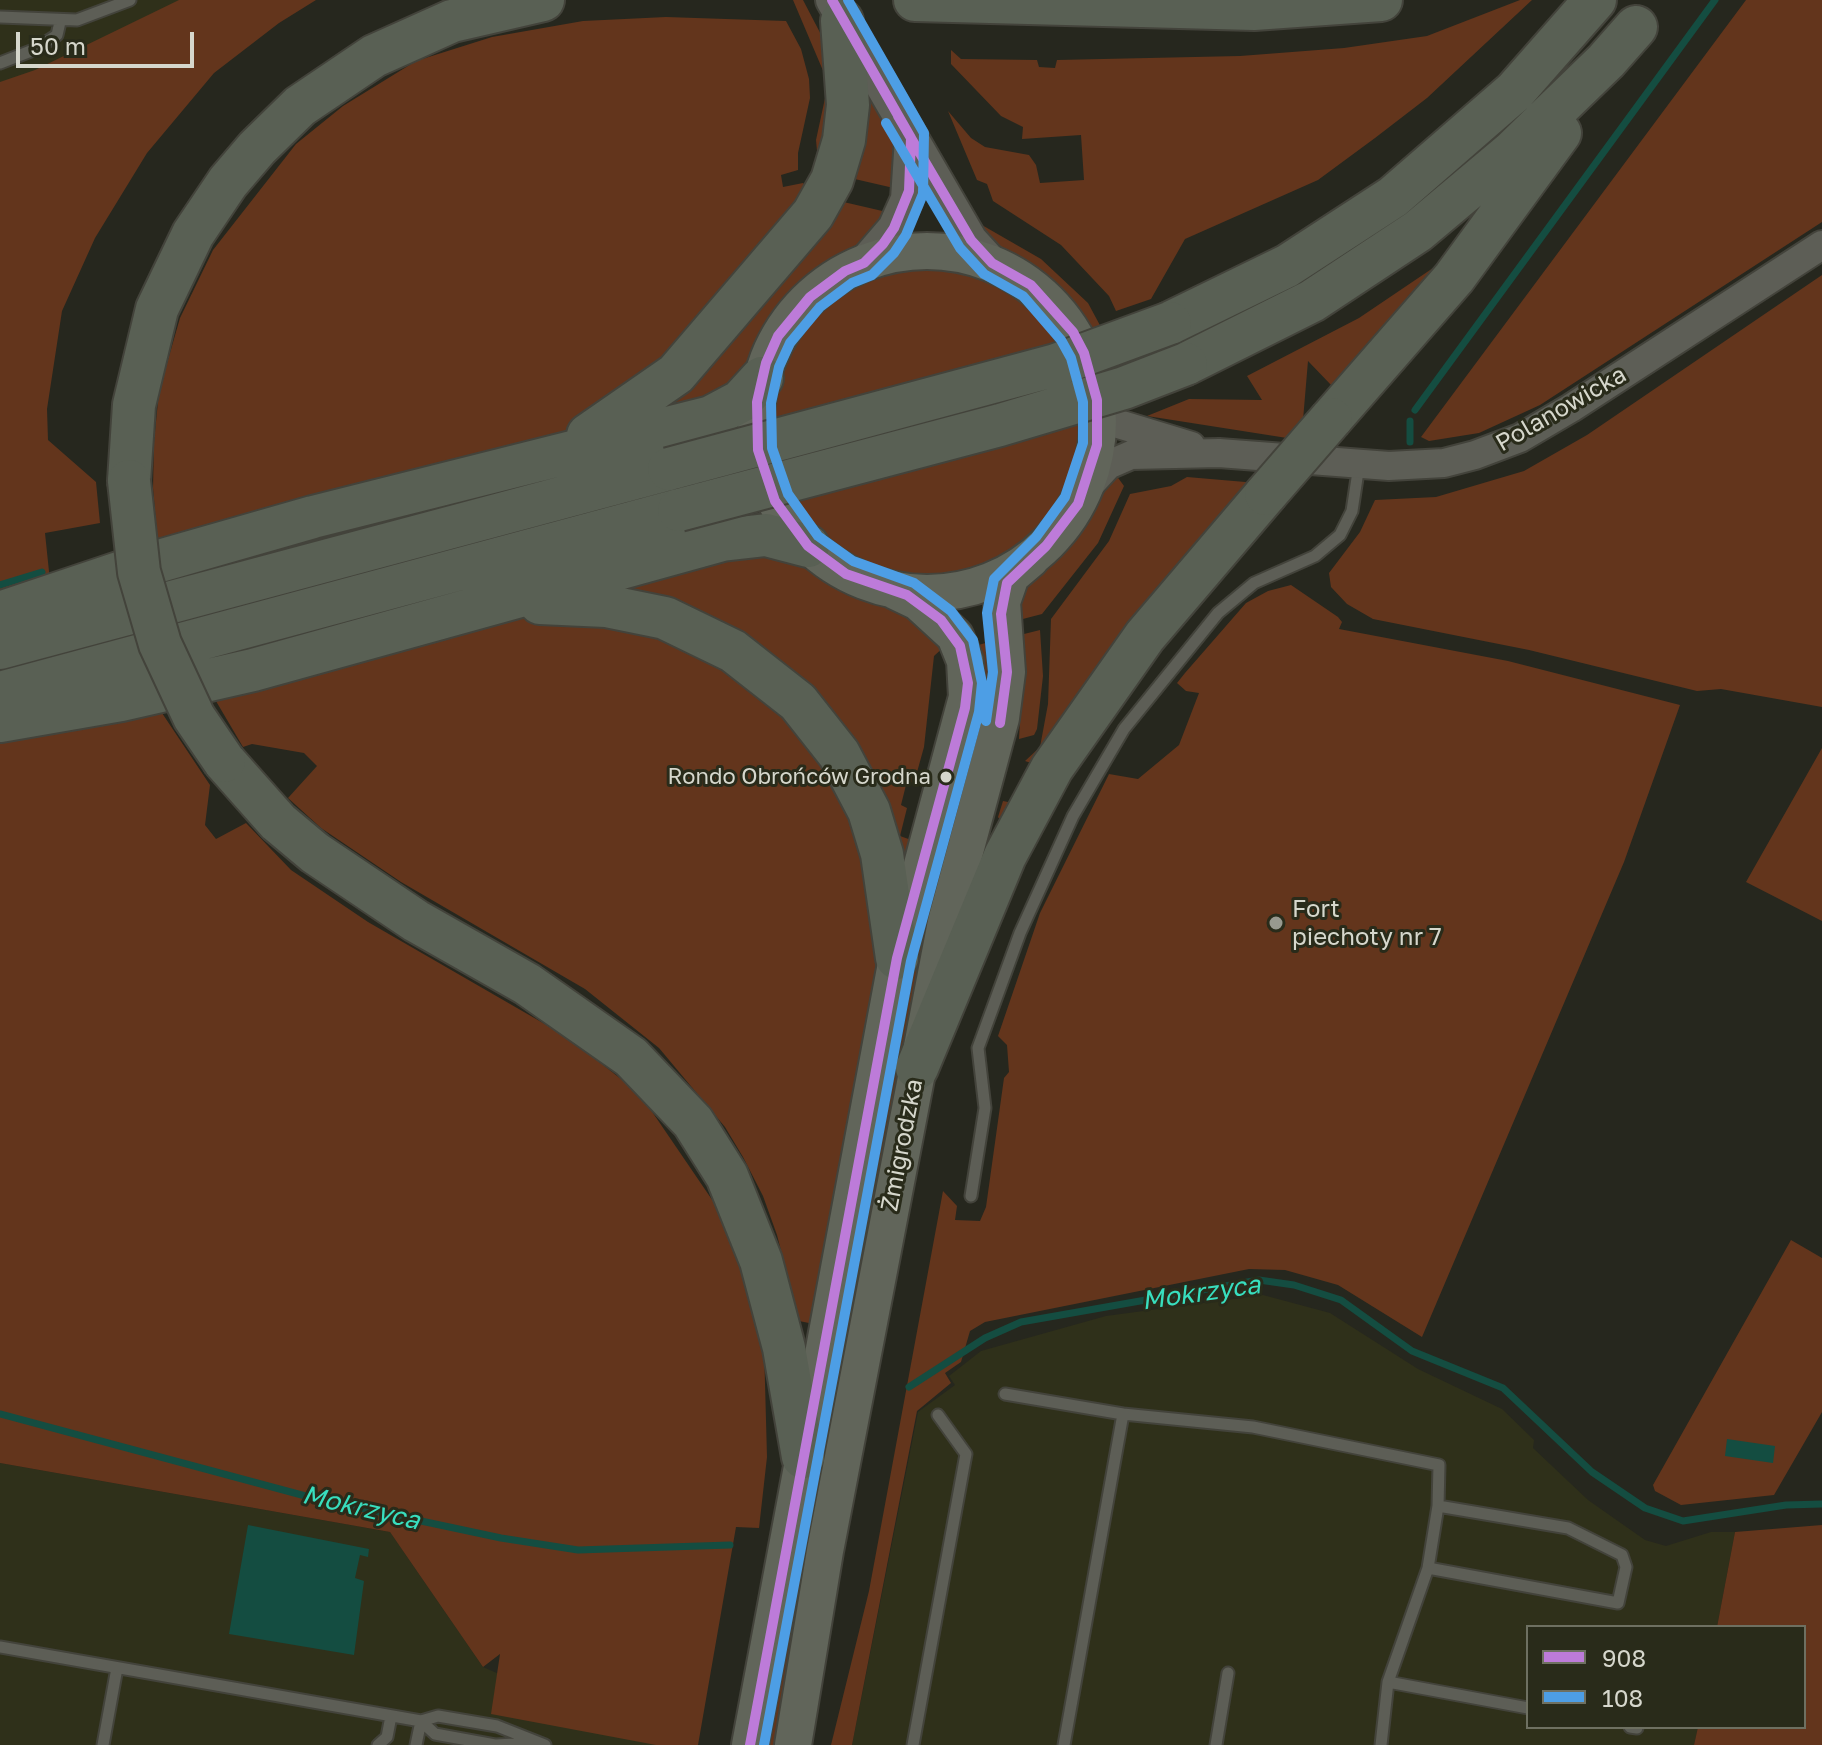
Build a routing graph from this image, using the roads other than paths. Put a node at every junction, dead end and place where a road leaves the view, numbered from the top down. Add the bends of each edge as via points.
1 (130, 0) edge
2 (543, 0) edge
3 (918, 0) edge
4 (1381, 0) edge
5 (1595, 0) edge
6 (837, 10) edge
7 (1647, 13) edge
8 (0, 17) edge
9 (60, 22) junction
10 (0, 63) edge
11 (911, 138) junction
12 (1822, 245) edge
13 (864, 263) junction
14 (992, 263) junction
15 (762, 378) junction
16 (1097, 400) junction
17 (1219, 453) junction
18 (550, 455) junction
19 (1359, 465) junction
20 (1086, 489) junction
21 (808, 546) junction
22 (1031, 559) junction
23 (895, 591) junction
24 (499, 604) junction
25 (0, 613) edge
26 (0, 648) edge
27 (0, 693) edge
28 (0, 721) edge
29 (897, 958) junction
30 (917, 1068) junction
31 (971, 1196) dead end
32 (1005, 1394) dead end
33 (1123, 1414) junction
34 (938, 1415) dead end
35 (803, 1457) junction
36 (1438, 1506) junction
37 (1428, 1568) junction
38 (0, 1647) edge
39 (117, 1668) junction
40 (1228, 1673) dead end
41 (1388, 1682) junction
42 (1526, 1708) edge
43 (391, 1716) junction
44 (421, 1721) junction
45 (542, 1744) edge
46 (103, 1745) edge
47 (378, 1745) edge
48 (416, 1745) edge
49 (750, 1745) edge
50 (793, 1745) edge
51 (913, 1745) edge
52 (1064, 1745) edge
53 (1216, 1745) edge
54 (1381, 1745) edge

1 - 9 lane via 95,16
2 - 35 highway, bridge via 452,21 374,56 300,106 228,182 193,234 157,309 134,405 129,481 139,572 160,644 194,717 224,761 278,822 416,921 527,984 631,1057 693,1122 727,1176 761,1261 784,1348
3 - 4 highway via 1254,9
5 - 26 highway, bridge via 1515,91 1393,197 1287,266 1170,323 1032,372
6 - 11 main road
6 - 18 highway via 848,105 844,140 832,180 813,214 676,374 625,412
7 - 27 highway, bridge via 1606,61 1512,152 1418,231 1312,301 1186,364 1042,413
7 - 30 highway, bridge via 1454,278 1136,647 1052,768 1005,856
8 - 9 lane
9 - 10 lane via 57,35
11 - 13 main road via 907,199 894,228
11 - 14 main road via 971,240
12 - 19 street, Polanowicka via 1520,438 1444,463
13 - 14 main road via 922,251
13 - 15 main road via 826,283 795,312 778,336
14 - 16 main road via 1031,285 1066,322 1084,353
15 - 18 highway via 741,401 711,417
15 - 21 main road via 756,427 764,476 787,522
16 - 17 street, Polanowicka via 1112,422
16 - 20 main road via 1097,445
17 - 19 street, Polanowicka
17 - 20 street, Polanowicka via 1131,455 1108,465
18 - 25 highway via 218,544
19 - 31 lane via 1352,511 1340,535 1315,556 1254,583 1218,613 1124,729 1073,816 1020,933 978,1048 985,1108
20 - 22 main road via 1063,527
21 - 23 main road via 846,574
21 - 24 highway via 766,535 742,536
22 - 23 main road via 976,587 923,595
22 - 30 main road, Żmigrodzka via 1011,576 1002,602 1007,672 1001,718 946,922
23 - 29 main road, Żmigrodzka via 918,602 955,636 968,683
24 - 28 highway via 253,670
24 - 29 highway via 576,603 665,618 707,635 776,681 820,727 869,811 882,854
29 - 35 main road, Żmigrodzka
30 - 50 main road, Żmigrodzka
32 - 33 lane
33 - 36 lane via 1253,1427 1439,1465
33 - 52 lane
34 - 51 lane via 966,1454
35 - 49 main road, Żmigrodzka
36 - 37 lane
36 - 37 lane via 1568,1528 1622,1555 1626,1567 1618,1603
37 - 41 lane
38 - 39 lane
39 - 43 lane
39 - 46 lane
40 - 53 lane
41 - 42 lane
41 - 54 lane
43 - 44 lane
43 - 47 lane via 387,1737
44 - 45 lane via 438,1716 497,1726
44 - 45 lane via 435,1734 495,1745
44 - 48 lane

